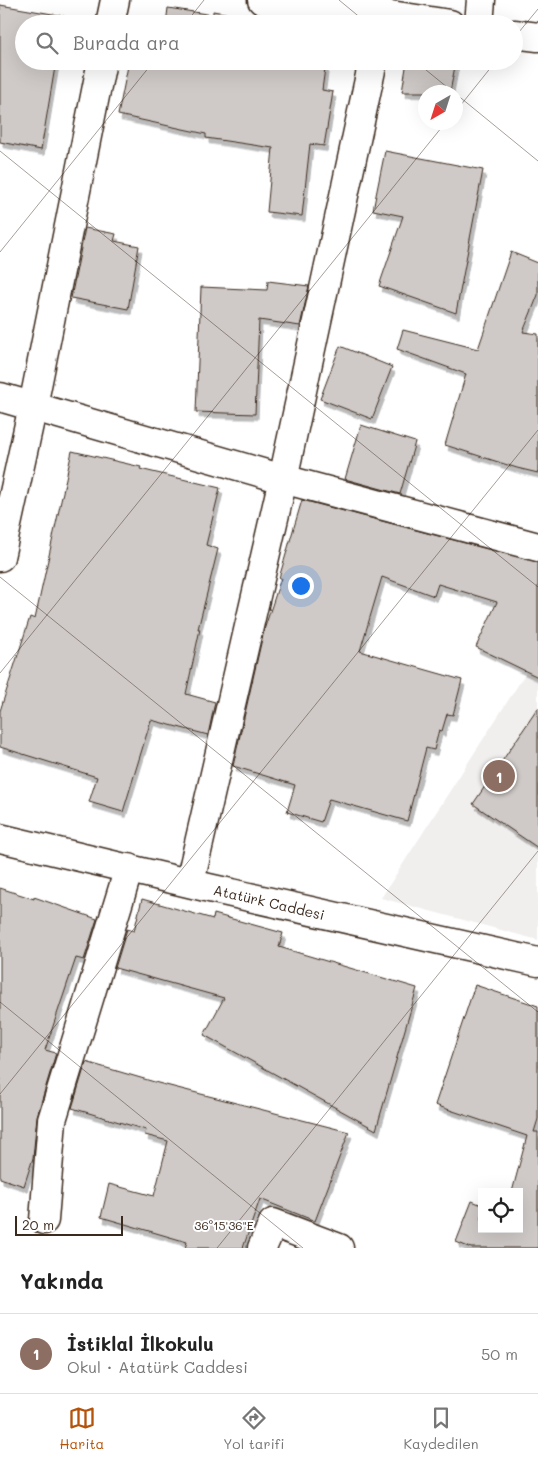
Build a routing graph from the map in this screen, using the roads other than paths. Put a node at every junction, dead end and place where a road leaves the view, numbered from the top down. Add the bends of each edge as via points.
1 (114, 0) edge
2 (481, 0) edge
3 (276, 1) edge
4 (112, 15) edge
5 (359, 15) edge
6 (480, 15) edge
7 (523, 35) edge
8 (538, 37) edge
9 (100, 70) edge
10 (372, 70) edge
11 (0, 397) edge
12 (33, 406) junction
13 (283, 479) junction
14 (538, 547) edge
15 (0, 558) edge
16 (0, 838) edge
17 (129, 868) junction
18 (190, 882) junction
19 (538, 962) edge
20 (44, 1220) dead end
21 (262, 1248) edge
22 (339, 1248) edge

1 - 4 street
2 - 6 street
3 - 5 street
7 - 8 street
9 - 12 street
10 - 13 street
11 - 12 street
12 - 13 street
12 - 15 street
13 - 14 street
13 - 18 street
16 - 17 street, Atatürk Caddesi
17 - 18 street, Atatürk Caddesi
17 - 20 street via 52,1120
18 - 19 street, Atatürk Caddesi
21 - 22 street via 273,1222

